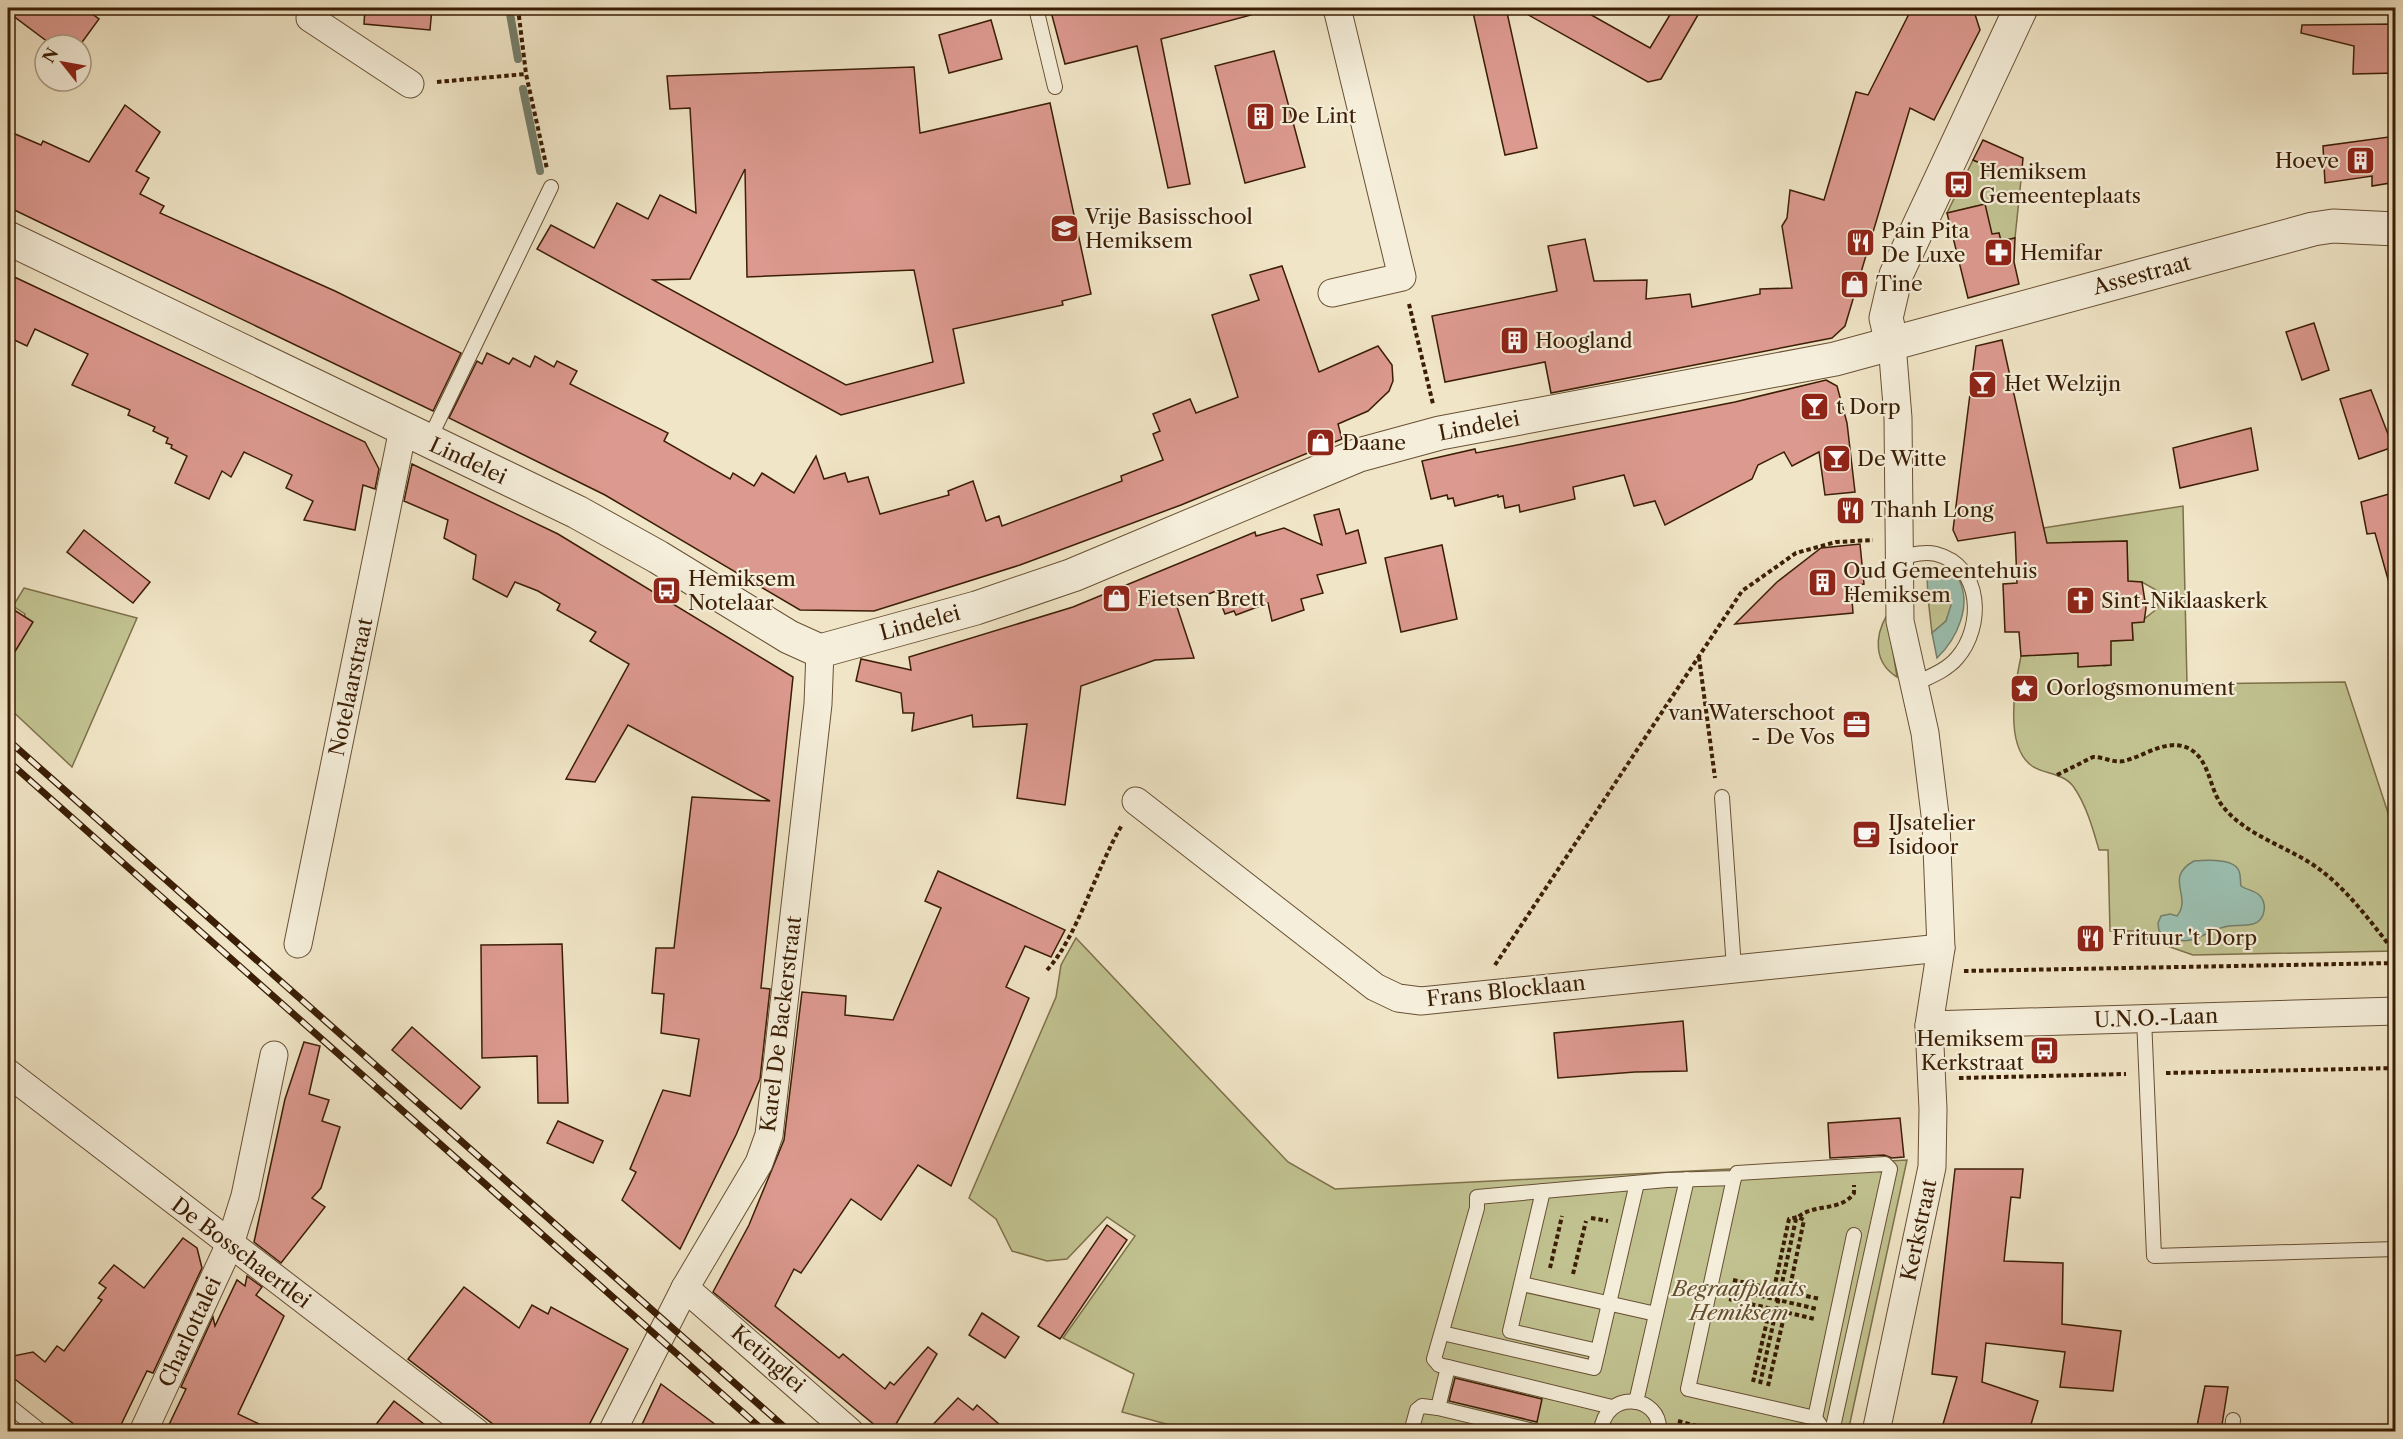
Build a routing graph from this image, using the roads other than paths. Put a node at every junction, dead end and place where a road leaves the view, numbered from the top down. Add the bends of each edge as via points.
1 (311, 8) edge
2 (1036, 8) edge
3 (1337, 8) edge
4 (2021, 8) edge
5 (410, 84) road end
6 (1055, 87) dead end
7 (551, 187) road end
8 (2396, 229) edge
9 (8, 238) edge
10 (1332, 293) dead end
11 (1892, 344) junction
12 (415, 435) junction
13 (1899, 548) junction
14 (820, 651) junction
15 (1913, 685) junction
16 (1722, 797) road end
17 (1136, 801) road end
18 (298, 944) dead end
19 (1939, 959) junction
20 (1734, 968) junction
21 (2392, 1012) edge
22 (2144, 1018) junction
23 (1929, 1025) junction
24 (274, 1055) dead end
25 (8, 1073) edge
26 (1734, 1178) junction
27 (1687, 1179) junction
28 (1637, 1183) junction
29 (1543, 1191) junction
30 (1854, 1234) dead end
31 (230, 1244) junction
32 (2396, 1249) edge
33 (1522, 1284) junction
34 (685, 1288) junction
35 (1609, 1304) junction
36 (1656, 1314) junction
37 (1442, 1333) junction
38 (1598, 1351) junction
39 (1448, 1367) junction
40 (1636, 1402) junction
41 (8, 1405) edge
42 (1612, 1407) junction
43 (1438, 1408) junction
44 (1815, 1418) junction
45 (1509, 1428) edge
46 (42, 1431) edge
47 (143, 1431) edge
48 (476, 1431) edge
49 (612, 1431) edge
50 (850, 1431) edge
51 (1411, 1431) edge
52 (1538, 1431) edge
53 (1601, 1431) edge
54 (1659, 1431) edge
55 (1825, 1431) edge
56 (1876, 1431) edge

1 - 5 street via 310,18
2 - 6 lane
3 - 10 street via 1402,277
4 - 11 street via 1896,275 1886,318
7 - 12 lane
8 - 11 street, Assestraat via 2313,228
9 - 12 street, Lindelei
11 - 13 street, Kerkstraat via 1898,418
11 - 14 street, Lindelei via 1811,364 1440,433 1359,455 1073,575 976,608
12 - 14 street, Lindelei via 577,512 789,637
12 - 18 street, Notelaarstraat
13 - 15 street, Kerkstraat via 1900,621
13 - 15 lane via 1917,554 1936,554 1951,561 1966,573 1974,593 1976,621 1957,658
14 - 34 street, Karel De Backerstraat via 818,704 769,1135 759,1163
15 - 19 street, Kerkstraat via 1925,733 1936,823
16 - 20 lane
17 - 20 street, Frans Blocklaan via 1375,987 1398,998 1421,1001
19 - 20 street, Frans Blocklaan
19 - 23 street, Kerkstraat
21 - 22 street, U.N.O.-Laan
22 - 23 street, U.N.O.-Laan
22 - 32 lane via 2154,1256
23 - 56 street, Kerkstraat via 1932,1167
24 - 31 street, Charlottalei via 245,1196
25 - 31 street, De Bosschaertlei
26 - 27 lane
26 - 44 lane via 1688,1389
26 - 55 lane via 1737,1173 1885,1164 1890,1169 1833,1427
27 - 28 lane
27 - 36 lane
28 - 29 lane
28 - 35 lane
29 - 33 lane
29 - 37 lane via 1478,1197
30 - 44 lane
31 - 47 street, Charlottalei
31 - 48 street, De Bosschaertlei
33 - 35 lane
33 - 38 lane via 1510,1331
34 - 49 street, Karel De Backerstraat
34 - 50 street, Ketinglei
35 - 36 lane
35 - 38 lane
36 - 40 lane
37 - 38 lane via 1594,1368
37 - 39 lane via 1434,1359
39 - 42 lane
39 - 43 lane
40 - 42 lane via 1621,1402
40 - 54 lane via 1650,1408
41 - 46 lane
42 - 53 lane via 1605,1415
43 - 45 lane
43 - 51 lane via 1422,1406 1417,1410
44 - 55 lane
45 - 52 lane

